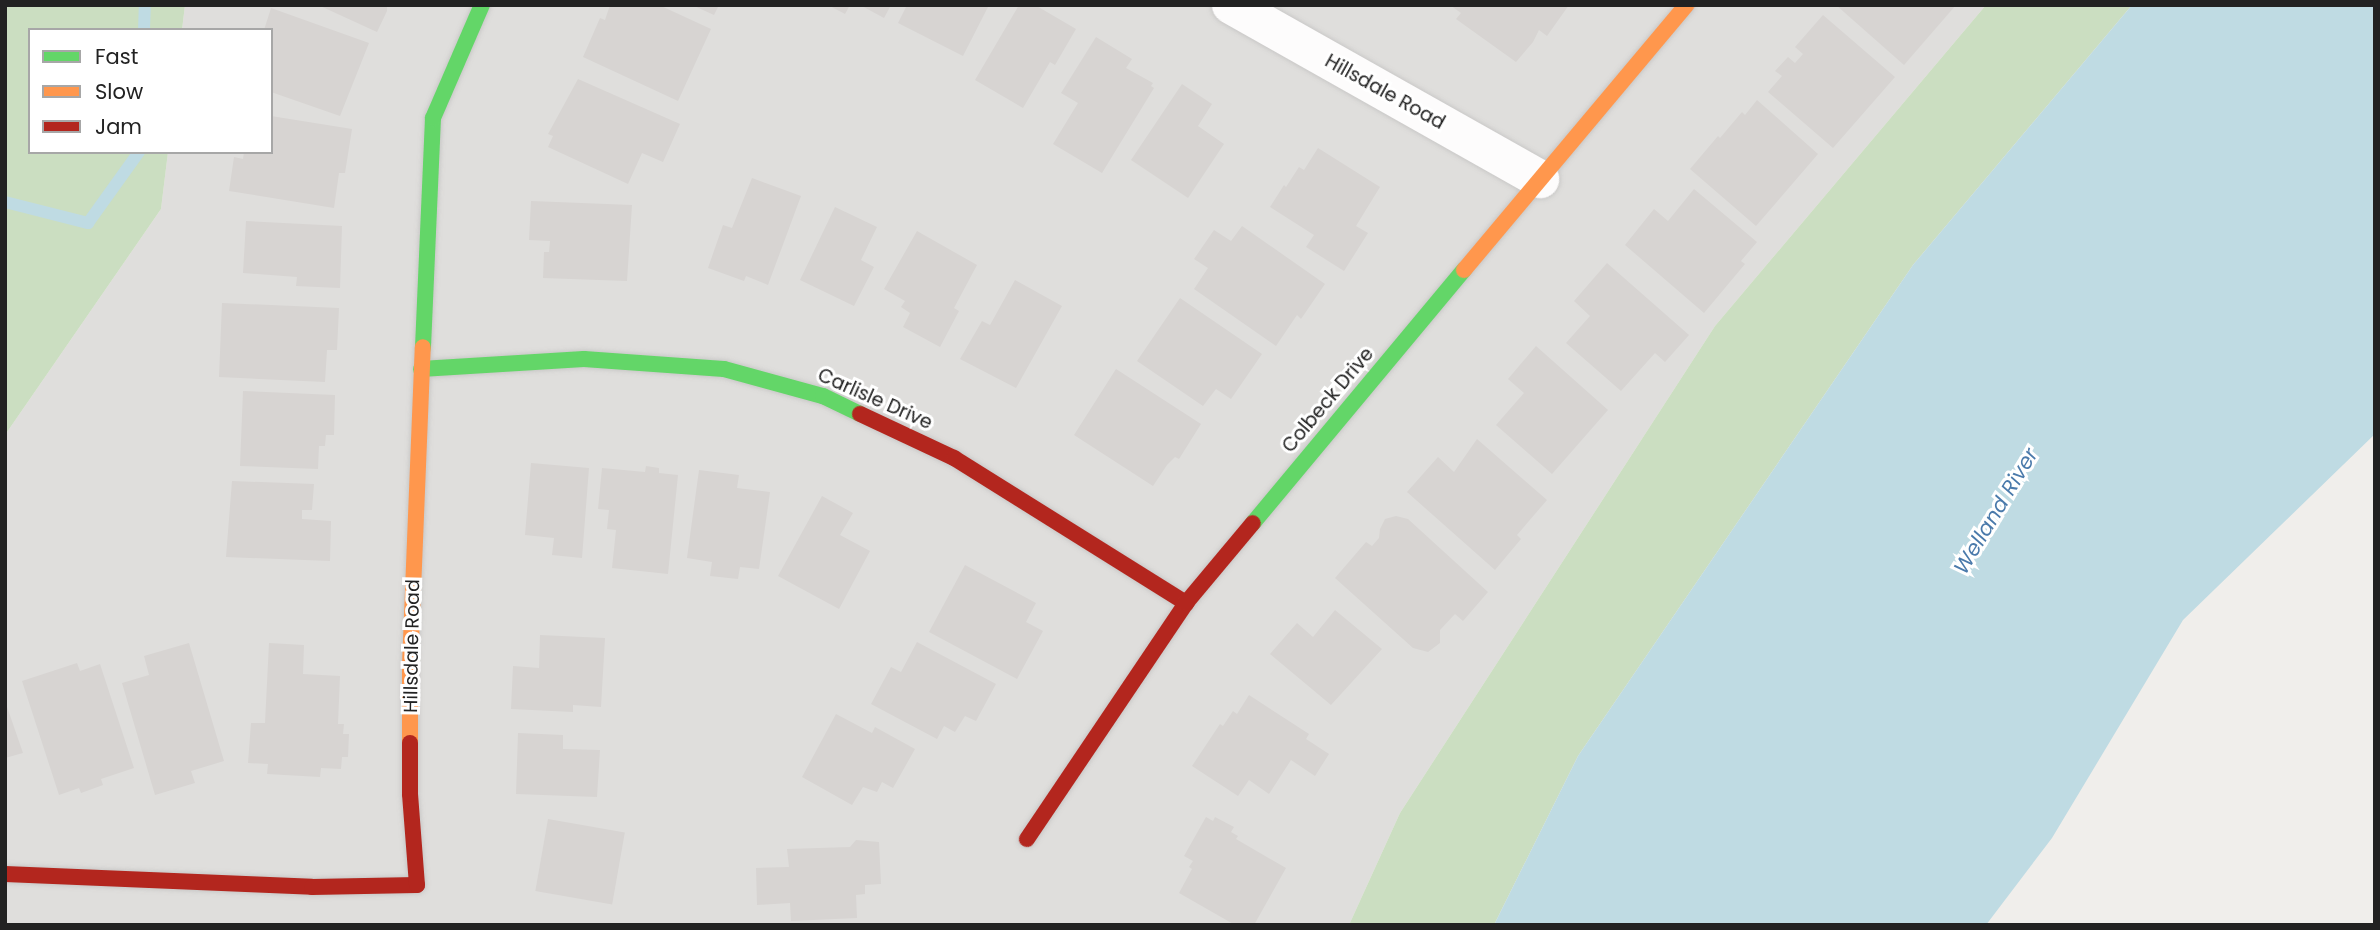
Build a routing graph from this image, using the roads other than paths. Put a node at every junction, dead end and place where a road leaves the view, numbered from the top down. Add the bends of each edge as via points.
1 (482, 5) edge
2 (1231, 5) edge
3 (1686, 5) edge
4 (1540, 179) junction
5 (422, 369) junction
6 (1186, 603) junction
7 (1027, 839) dead end
8 (5, 874) edge

1 - 5 street, Hillsdale Road via 433,118
2 - 4 street, Hillsdale Road
3 - 4 street, Colbeck Drive
4 - 6 street, Colbeck Drive
5 - 6 street, Carlisle Drive via 584,359 724,369 823,396 954,458
5 - 8 street, Hillsdale Road via 410,665 410,794 417,886 312,887
6 - 7 street, Colbeck Drive

